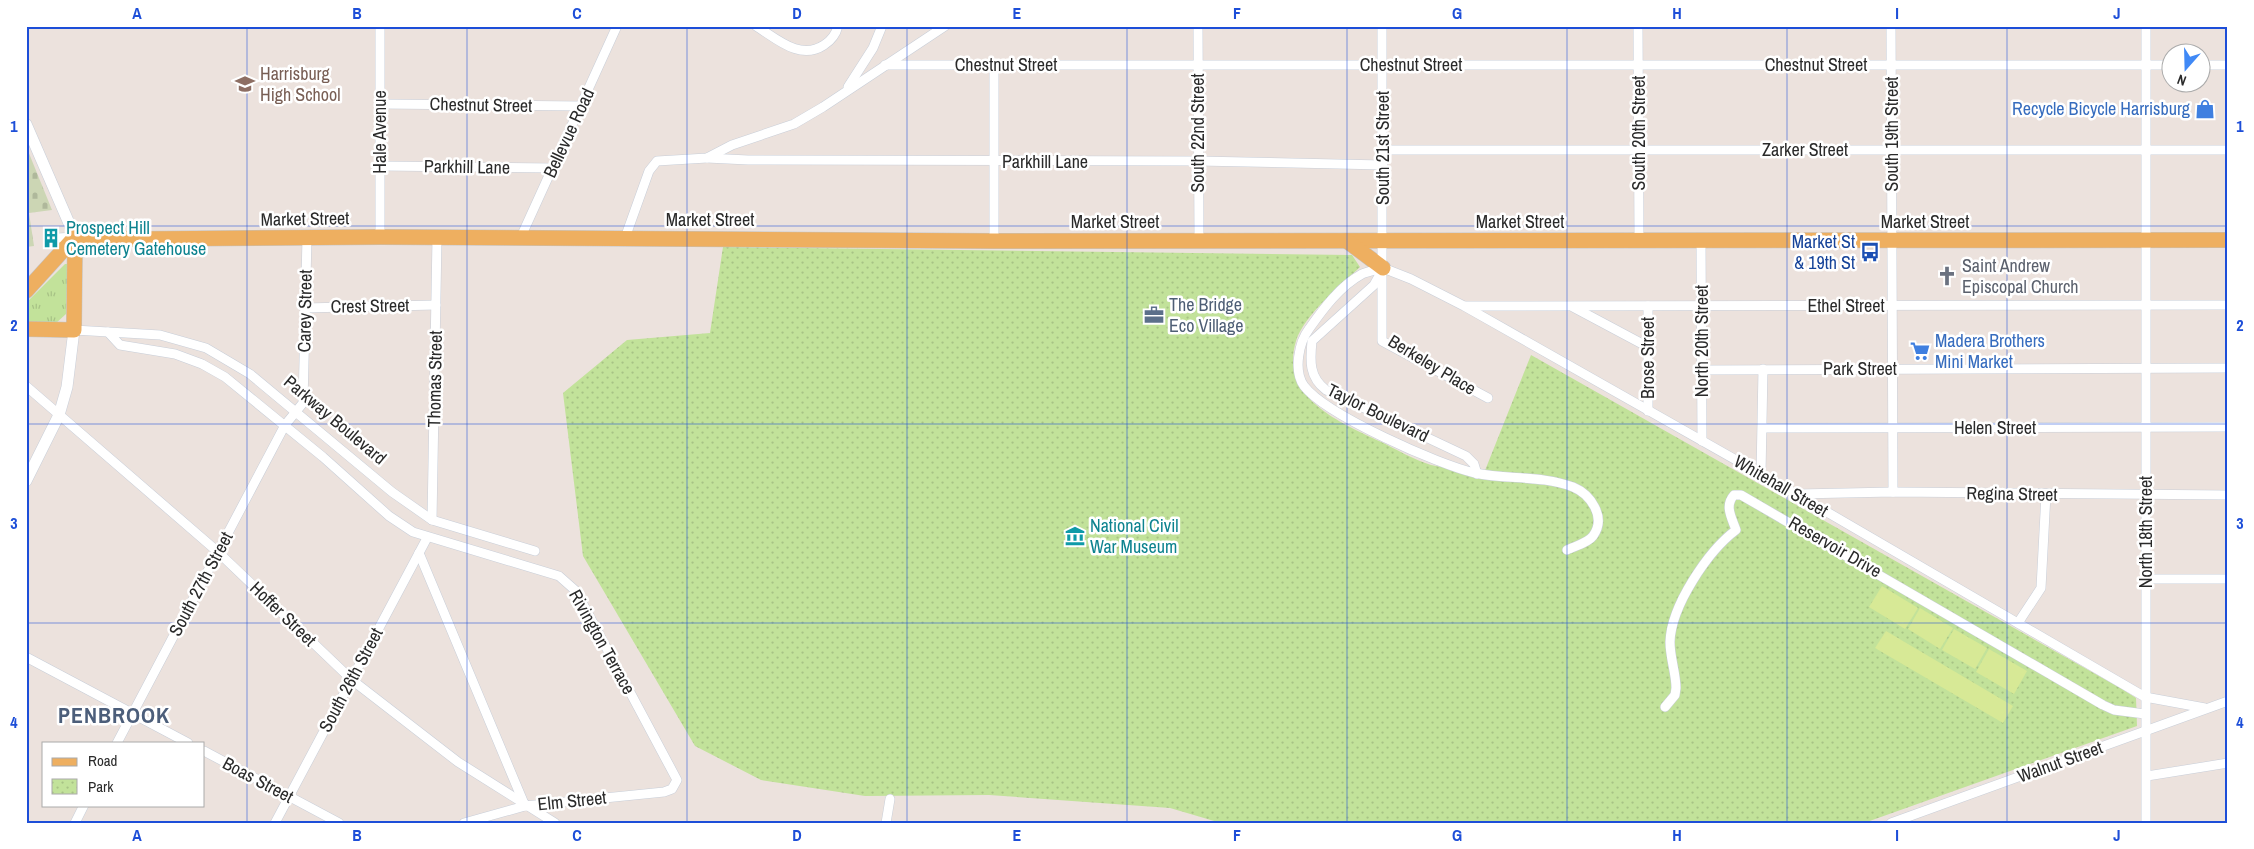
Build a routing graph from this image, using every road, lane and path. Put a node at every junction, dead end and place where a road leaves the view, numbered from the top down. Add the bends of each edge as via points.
1 (380, 26) edge
2 (617, 26) edge
3 (756, 26) edge
4 (838, 26) edge
5 (882, 26) edge
6 (945, 26) edge
7 (1198, 26) edge
8 (1382, 26) edge
9 (1638, 26) edge
10 (1891, 26) edge
11 (2146, 26) edge
12 (1892, 64) junction
13 (2212, 64) edge
14 (2228, 64) edge
15 (885, 65) junction
16 (994, 65) junction
17 (1198, 65) junction
18 (1382, 65) junction
19 (1638, 65) junction
20 (2146, 65) junction
21 (2162, 65) edge
22 (846, 92) junction
23 (380, 104) junction
24 (581, 106) junction
25 (26, 124) edge
26 (1383, 150) junction
27 (1639, 150) junction
28 (1892, 150) junction
29 (2146, 150) junction
30 (2228, 150) edge
31 (707, 158) junction
32 (1198, 161) junction
33 (993, 162) junction
34 (1383, 165) junction
35 (381, 166) junction
36 (553, 168) junction
37 (75, 236) junction
38 (380, 237) junction
39 (58, 238) tunnel mouth
40 (307, 238) junction
41 (437, 238) junction
42 (625, 238) junction
43 (520, 239) junction
44 (1199, 240) junction
45 (1639, 240) junction
46 (1701, 240) junction
47 (2228, 240) edge
48 (994, 241) junction
49 (1347, 241) junction
50 (1383, 241) junction
51 (1892, 241) junction
52 (2146, 241) junction
53 (1383, 268) junction
54 (26, 291) edge
55 (436, 305) junction
56 (2228, 305) edge
57 (1464, 306) junction
58 (1572, 306) junction
59 (1648, 306) junction
60 (1701, 306) junction
61 (1892, 306) junction
62 (2146, 306) junction
63 (304, 308) junction
64 (26, 328) edge
65 (74, 330) junction
66 (108, 332) junction
67 (1648, 347) junction
68 (2146, 368) junction
69 (2228, 368) edge
70 (1892, 369) junction
71 (1702, 370) junction
72 (1763, 370) junction
73 (26, 386) edge
74 (1488, 398) dead end
75 (1648, 411) junction
76 (297, 412) junction
77 (59, 415) junction
78 (285, 425) junction
79 (1762, 428) junction
80 (1893, 428) junction
81 (2146, 428) junction
82 (2228, 428) edge
83 (1702, 441) junction
84 (1477, 474) junction
85 (1761, 474) junction
86 (26, 481) edge
87 (1893, 492) junction
88 (1796, 494) junction
89 (2046, 494) junction
90 (2146, 494) junction
91 (2228, 495) edge
92 (432, 520) junction
93 (427, 538) junction
94 (1567, 550) dead end
95 (534, 551) dead end
96 (218, 552) junction
97 (419, 553) junction
98 (2146, 579) junction
99 (2228, 579) edge
100 (2018, 623) junction
101 (26, 657) edge
102 (352, 680) junction
103 (2145, 697) junction
104 (2228, 701) edge
105 (1666, 707) dead end
106 (2205, 708) junction
107 (132, 713) junction
108 (2146, 714) junction
109 (2146, 731) junction
110 (118, 742) edge
111 (186, 742) edge
112 (205, 752) edge
113 (2228, 763) edge
114 (2147, 776) junction
115 (677, 780) joint
116 (289, 796) junction
117 (890, 799) dead end
118 (84, 806) edge
119 (525, 806) junction
120 (75, 823) edge
121 (275, 823) edge
122 (339, 823) edge
123 (464, 823) edge
124 (555, 823) edge
125 (886, 823) edge
126 (1891, 823) edge
127 (2146, 823) edge

1 - 23 street, Hale Avenue
2 - 24 street, Bellevue Road
3 - 4 street via 796,51 814,51 827,44
5 - 22 street via 873,48
6 - 15 street
7 - 17 street, South 22nd Street
8 - 18 street, South 21st Street
9 - 19 street, South 20th Street
10 - 12 street, South 19th Street
11 - 20 street, North 18th Street
12 - 19 street, Chestnut Street
12 - 20 street, Chestnut Street
12 - 28 street, South 19th Street
13 - 14 street
15 - 16 street, Chestnut Street
15 - 22 street
16 - 17 street, Chestnut Street
16 - 33 street
17 - 18 street, Chestnut Street
17 - 32 street, South 22nd Street
18 - 19 street, Chestnut Street
18 - 26 street, South 21st Street
19 - 27 street, South 20th Street
20 - 21 street, Chestnut Street
20 - 29 street, North 18th Street
22 - 31 street via 794,124 732,145
23 - 24 street, Chestnut Street
23 - 35 street, Hale Avenue
24 - 36 street, Bellevue Road
25 - 37 street
26 - 27 street, Zarker Street
26 - 34 street, South 21st Street
27 - 28 street, Zarker Street
27 - 45 street, South 20th Street
28 - 29 street, Zarker Street
28 - 51 street, South 19th Street
29 - 30 street, Zarker Street
29 - 52 street, North 18th Street
31 - 33 street, Parkhill Lane
31 - 42 street via 657,161 649,172
32 - 33 street, Parkhill Lane
32 - 34 street, Parkhill Lane
32 - 44 street, South 22nd Street
33 - 48 street
34 - 50 street, South 21st Street
35 - 36 street, Parkhill Lane
35 - 38 street, Hale Avenue
36 - 43 street, Bellevue Road
37 - 39 street
37 - 40 main road, Market Street
37 - 54 main road
37 - 65 main road
38 - 40 main road, Market Street
38 - 41 main road, Market Street
40 - 63 street, Carey Street
41 - 43 main road, Market Street
41 - 55 street, Thomas Street
42 - 43 main road, Market Street
42 - 48 main road, Market Street
44 - 48 main road, Market Street
44 - 49 main road, Market Street
45 - 46 main road, Market Street
45 - 50 main road, Market Street
46 - 51 main road, Market Street
46 - 60 street, North 20th Street
47 - 52 main road, Market Street
49 - 50 main road, Market Street
49 - 53 main road
50 - 53 street
51 - 52 main road, Market Street
51 - 61 street, South 19th Street
52 - 62 street, North 18th Street
53 - 57 street, Whitehall Street
53 - 74 street, Berkeley Place via 1382,341
53 - 84 street, Taylor Boulevard via 1374,286 1312,341 1310,367 1316,382 1326,390 1466,456 1474,464
53 - 84 street, Taylor Boulevard via 1363,274 1337,294 1304,336 1298,358 1303,385 1322,403 1355,422 1435,459
55 - 63 street, Crest Street
55 - 92 street, Thomas Street
56 - 62 street, Ethel Street
57 - 58 street, Ethel Street
57 - 75 street, Whitehall Street
58 - 59 street, Ethel Street
58 - 67 street
59 - 60 street, Ethel Street
59 - 67 street, Brose Street
60 - 61 street, Ethel Street
60 - 71 street, North 20th Street
61 - 62 street, Ethel Street
61 - 70 street, South 19th Street
62 - 68 street, North 18th Street
63 - 76 street, Carey Street via 303,403
64 - 65 main road, Parkway Boulevard
65 - 66 street, Parkway Boulevard
65 - 77 street via 67,387
66 - 76 street, Parkway Boulevard via 160,335 206,348 250,374
66 - 78 street, Parkway Boulevard via 120,345 175,354 202,364 242,389
67 - 75 street, Brose Street
68 - 69 street, Park Street
68 - 70 street, Park Street
68 - 81 street, North 18th Street
70 - 72 street, Park Street
70 - 80 street, South 19th Street
71 - 72 street, Park Street
71 - 83 street, North 20th Street
72 - 79 street
73 - 77 street, Hoffer Street
75 - 83 street, Whitehall Street
76 - 78 street, South 27th Street
76 - 92 street, Parkway Boulevard via 392,492
77 - 86 street
77 - 96 street, Hoffer Street
78 - 93 street, Parkway Boulevard via 389,516
78 - 96 street, South 27th Street
79 - 80 street, Helen Street
79 - 85 street
80 - 81 street, Helen Street
80 - 87 street, South 19th Street
81 - 82 street, Helen Street
81 - 90 street, North 18th Street
83 - 85 street, Whitehall Street
84 - 94 street, Taylor Boulevard via 1550,481 1574,487 1588,496 1598,511 1597,526 1593,536
85 - 88 street, Whitehall Street
87 - 88 street, Regina Street
87 - 89 street, Regina Street
88 - 100 street, Whitehall Street
89 - 90 street, Regina Street
89 - 100 street via 2041,588
90 - 91 street, Regina Street
90 - 98 street, North 18th Street
92 - 95 street, Parkway Boulevard
93 - 97 street, South 26th Street
93 - 115 street, Rivington Terrace via 559,576 568,582 576,591
96 - 102 street, Hoffer Street
96 - 107 street, South 27th Street
97 - 102 street, South 26th Street
97 - 119 street
98 - 99 street
98 - 103 street, North 18th Street
100 - 103 street, Whitehall Street
101 - 107 street
102 - 116 street, South 26th Street
102 - 119 street, Hoffer Street via 458,762
103 - 106 street, Whitehall Street
103 - 108 street, North 18th Street
104 - 106 street, Walnut Street
105 - 108 street, Reservoir Drive via 1676,688 1670,642 1673,624 1688,588 1712,553 1736,530 1729,500 1742,494 2103,705 2114,710
106 - 109 street, Walnut Street
107 - 110 street, South 27th Street
107 - 111 street
108 - 109 street, North 18th Street
109 - 114 street, North 18th Street
109 - 126 street, Walnut Street
112 - 116 street, Boas Street
113 - 114 street
114 - 127 street, North 18th Street
115 - 119 street, Elm Street via 672,789 664,792
116 - 121 street, South 26th Street
116 - 122 street, Boas Street
117 - 125 street
118 - 120 street
119 - 123 street, Elm Street
119 - 124 street, Hoffer Street

